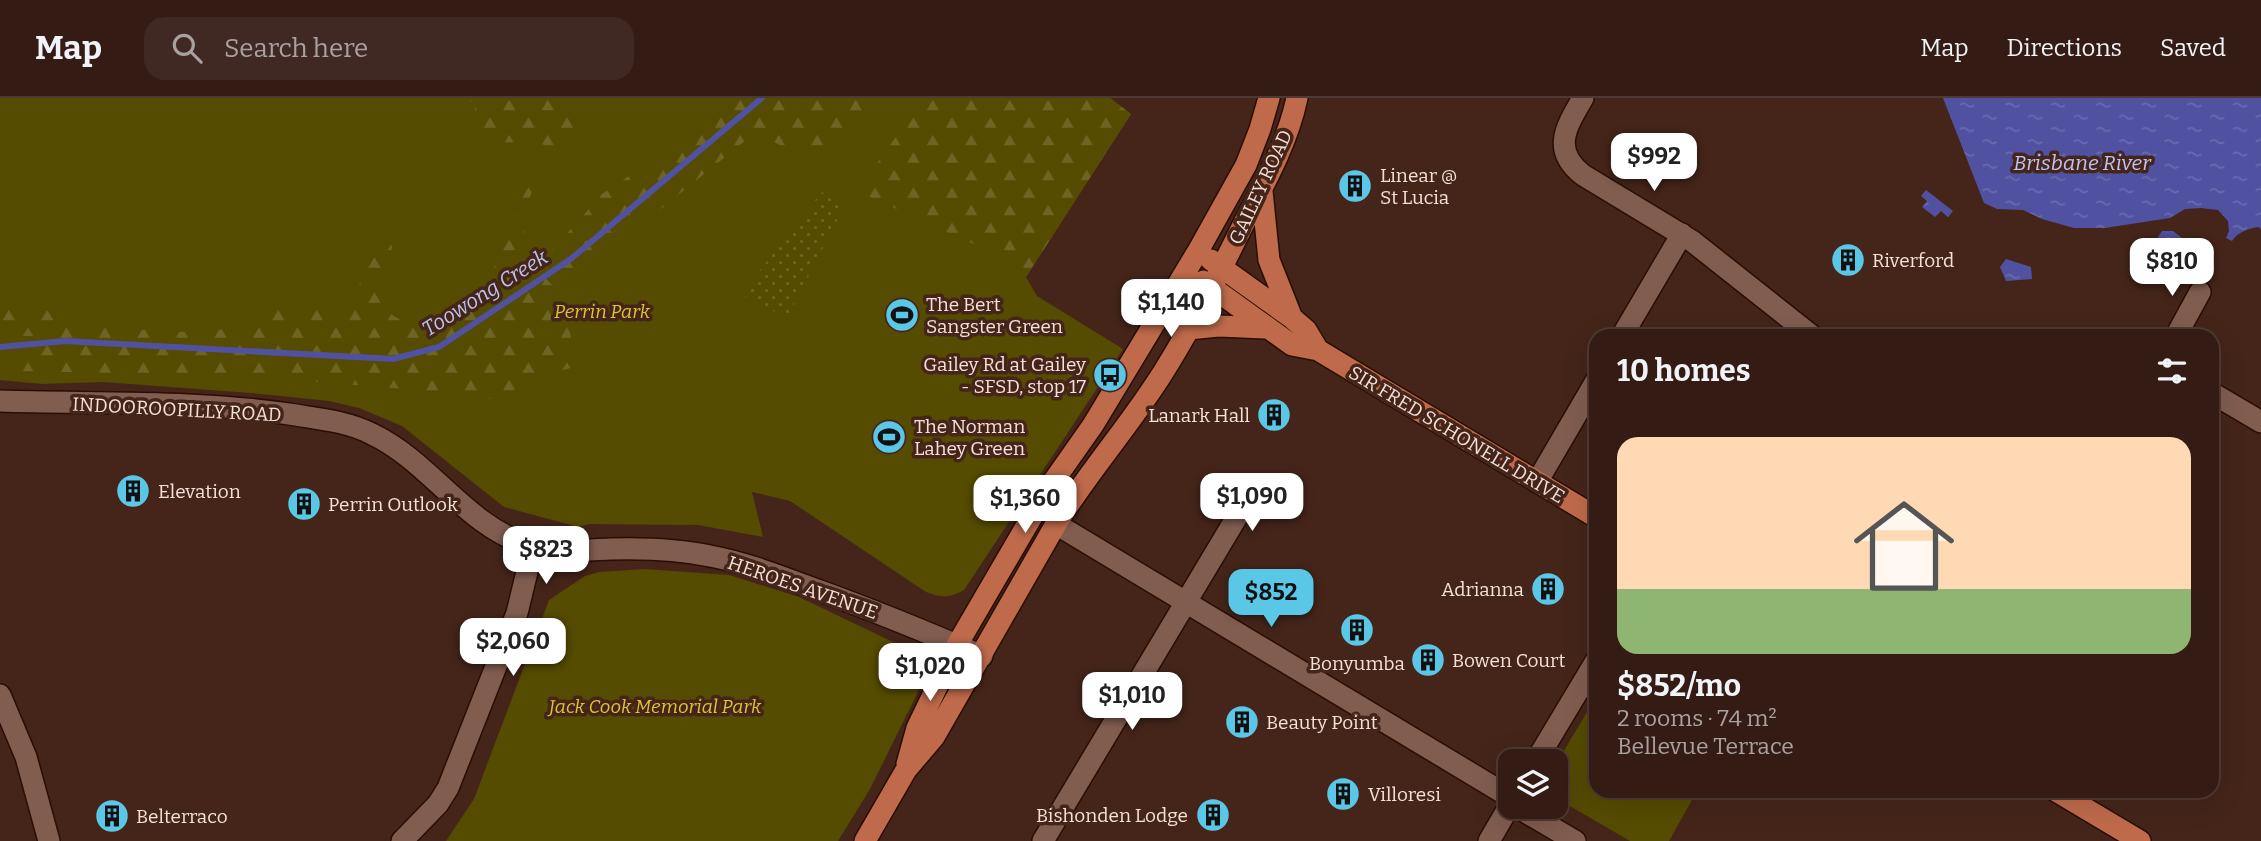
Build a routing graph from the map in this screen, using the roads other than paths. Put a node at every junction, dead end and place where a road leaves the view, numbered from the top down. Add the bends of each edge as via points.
1 (1269, 98) edge
2 (1297, 98) edge
3 (1583, 98) edge
4 (1262, 189) junction
5 (1682, 234) junction
6 (1193, 260) junction
7 (1222, 268) junction
8 (1212, 288) junction
9 (2200, 292) dead end
10 (1292, 318) junction
11 (1267, 328) junction
12 (1188, 329) junction
13 (1626, 329) edge
14 (1803, 329) edge
15 (2180, 329) edge
16 (1318, 350) junction
17 (1589, 393) edge
18 (2219, 397) edge
19 (0, 401) edge
20 (2261, 422) edge
21 (1537, 482) junction
22 (1255, 485) dead end
23 (1589, 513) edge
24 (1056, 524) junction
25 (533, 547) junction
26 (1185, 602) junction
27 (957, 645) junction
28 (982, 656) junction
29 (1589, 673) edge
30 (3, 707) edge
31 (1543, 749) edge
32 (906, 770) junction
33 (1498, 790) edge
34 (2068, 798) edge
35 (1502, 819) edge
36 (1538, 819) edge
37 (49, 841) edge
38 (402, 841) edge
39 (865, 841) edge
40 (1044, 841) edge
41 (1489, 841) edge
42 (1576, 841) edge
43 (2140, 841) edge

1 - 6 main road, GAILEY ROAD via 1246,165
2 - 4 main road, GAILEY ROAD
3 - 5 street via 1564,137 1570,163
4 - 7 main road, GAILEY ROAD
4 - 10 main road via 1269,260
5 - 13 street
5 - 14 street
6 - 7 main road, SIR FRED SCHONELL DRIVE
6 - 8 main road, SIR FRED SCHONELL DRIVE
6 - 27 main road, GAILEY ROAD via 1093,425 1048,489
7 - 8 main road, GAILEY ROAD
7 - 10 main road, SIR FRED SCHONELL DRIVE
8 - 11 main road, SIR FRED SCHONELL DRIVE
8 - 12 main road, GAILEY ROAD
9 - 15 street
10 - 16 main road, SIR FRED SCHONELL DRIVE
11 - 12 main road
11 - 16 main road, SIR FRED SCHONELL DRIVE via 1292,345
12 - 24 main road, GAILEY ROAD via 1164,372
16 - 21 main road, SIR FRED SCHONELL DRIVE
17 - 21 street
18 - 20 street
19 - 25 street, INDOOROOPILLY ROAD via 231,408 347,425 385,440 481,522
21 - 23 main road, SIR FRED SCHONELL DRIVE
22 - 26 street
24 - 26 street
24 - 28 main road, GAILEY ROAD
25 - 27 street, HEROES AVENUE via 661,550 709,556 760,569
25 - 38 street via 517,614 448,788
26 - 33 street
26 - 40 street
27 - 28 street, HEROES AVENUE
27 - 32 main road, GAILEY ROAD via 917,728
28 - 32 main road, GAILEY ROAD via 934,737
29 - 31 street
30 - 37 street via 26,757
32 - 39 main road, GAILEY ROAD
34 - 43 main road
35 - 41 street
36 - 42 street

